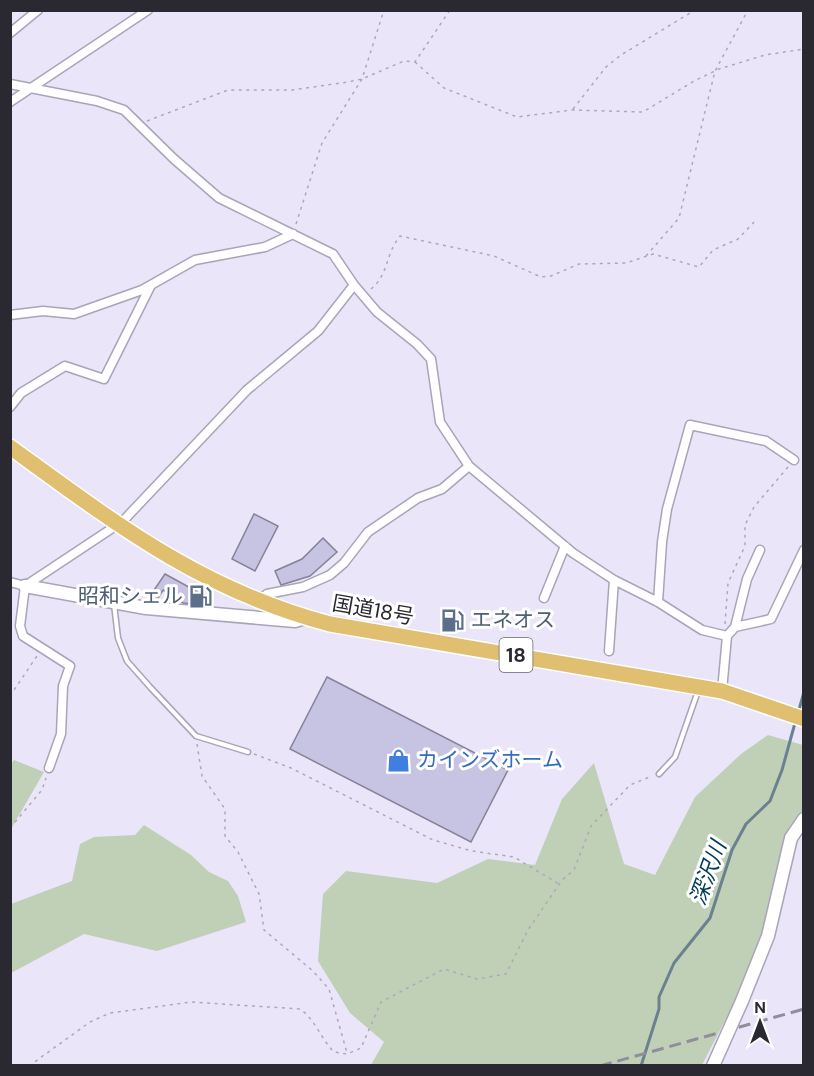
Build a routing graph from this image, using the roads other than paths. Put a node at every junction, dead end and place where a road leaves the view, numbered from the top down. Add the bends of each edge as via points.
1 (38, 10) edge
2 (148, 10) edge
3 (10, 33) edge
4 (10, 84) edge
5 (29, 90) junction
6 (10, 102) edge
7 (293, 234) junction
8 (151, 285) junction
9 (354, 285) junction
10 (10, 315) edge
11 (10, 406) edge
12 (10, 447) edge
13 (794, 460) road end
14 (469, 466) junction
15 (118, 525) junction
16 (565, 546) junction
17 (760, 550) dead end
18 (804, 550) edge
19 (614, 580) junction
20 (10, 582) edge
21 (25, 586) junction
22 (544, 598) dead end
23 (257, 602) junction
24 (658, 602) junction
25 (114, 604) junction
26 (242, 617) junction
27 (305, 618) junction
28 (735, 627) junction
29 (727, 636) junction
30 (609, 651) dead end
31 (699, 687) junction
32 (725, 692) junction
33 (804, 718) edge
34 (248, 752) road end
35 (49, 768) road end
36 (659, 774) road end
37 (804, 819) edge
38 (713, 1065) edge

1 - 3 street
2 - 5 street
4 - 5 street
5 - 6 street
5 - 7 street via 98,101 124,110 219,198
7 - 8 street via 265,247 195,260
7 - 9 street via 333,254
8 - 10 street via 74,314 43,311
8 - 11 street via 104,379 65,366 21,393
9 - 14 street via 376,312 431,359 440,422
9 - 15 street via 318,331 247,390
12 - 15 highway, 国道18号 / 18
13 - 24 street via 766,441 690,424 662,542
14 - 16 street
14 - 23 street via 442,489 418,498 368,532 330,575 303,587 267,594
15 - 21 street
15 - 23 highway, 国道18号 / 18 via 180,565
16 - 19 street
16 - 22 street
17 - 28 street via 747,579
18 - 28 street via 771,619
19 - 24 street
19 - 30 street
20 - 21 street
21 - 25 street
21 - 35 street via 20,626 23,636 70,666 63,686 61,734
23 - 26 street
23 - 27 highway, 国道18号 / 18
24 - 29 street via 702,630
25 - 26 street
25 - 34 lane via 118,638 127,661 196,736
26 - 27 street via 295,621
27 - 31 highway, 国道18号 / 18
28 - 29 street
29 - 32 street
31 - 32 highway, 国道18号 / 18
31 - 36 lane via 675,757
32 - 33 highway, 国道18号 / 18
37 - 38 street, bridge via 791,838 768,936

